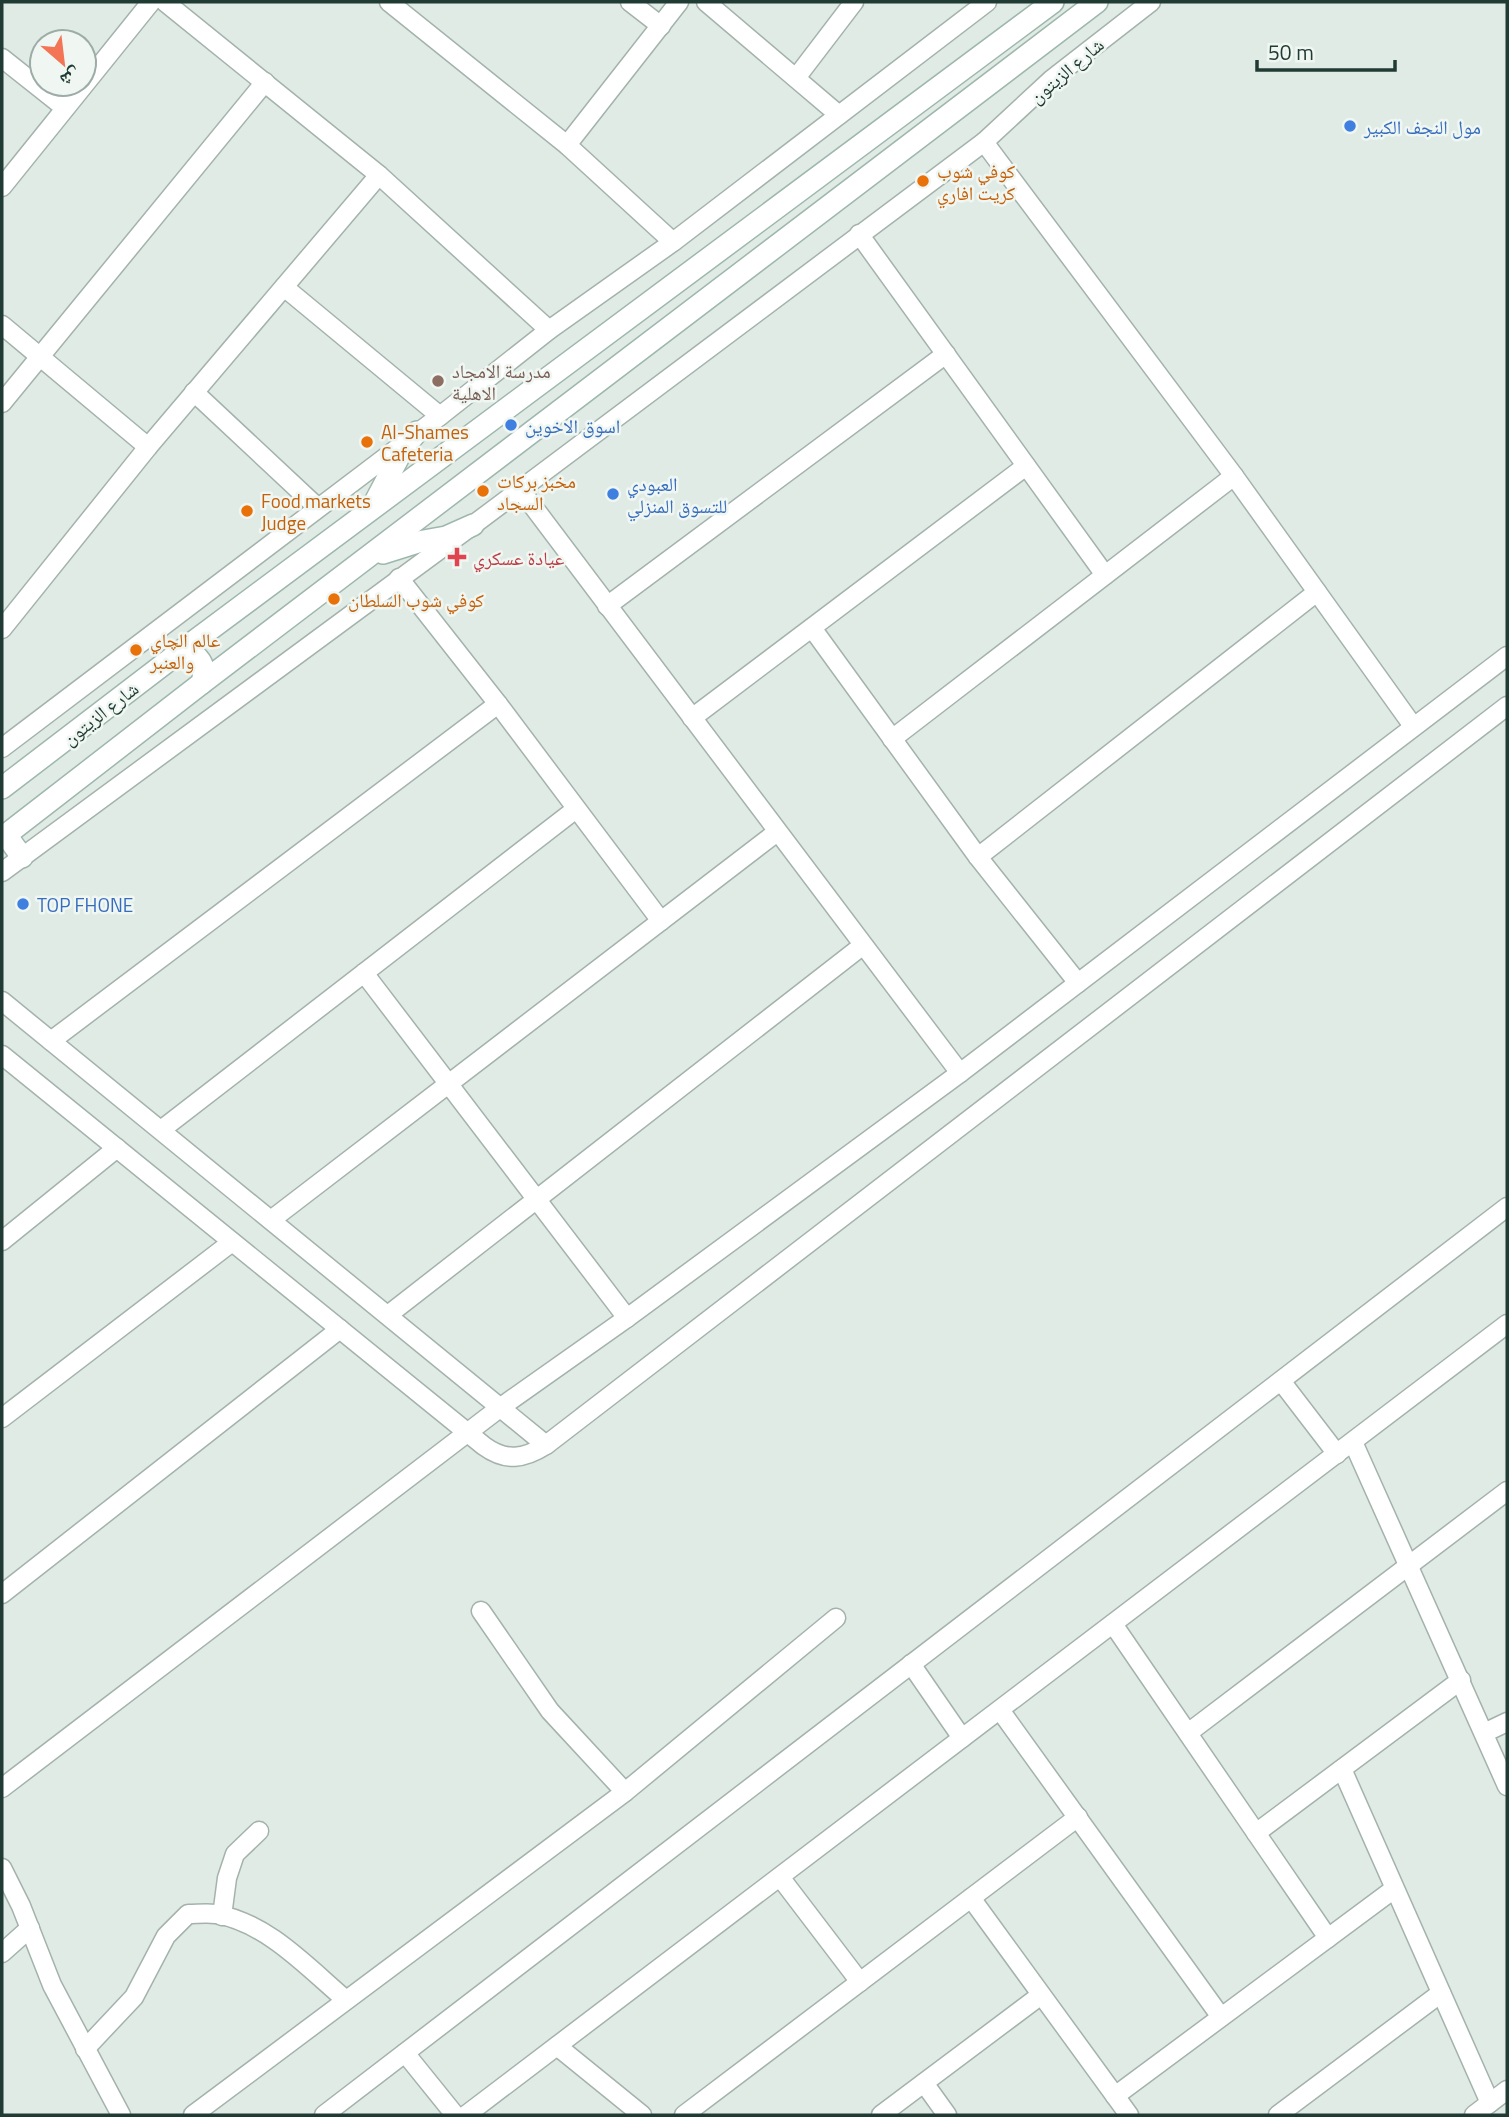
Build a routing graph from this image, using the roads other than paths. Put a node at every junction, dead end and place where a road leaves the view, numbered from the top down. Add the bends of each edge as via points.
1 (151, 2) edge
2 (165, 2) edge
3 (389, 2) edge
4 (630, 2) edge
5 (680, 2) edge
6 (706, 2) edge
7 (853, 2) edge
8 (987, 2) edge
9 (1053, 2) edge
10 (1097, 2) edge
11 (1151, 2) edge
12 (661, 26) junction
13 (2, 58) edge
14 (796, 78) junction
15 (265, 82) junction
16 (65, 108) junction
17 (839, 115) junction
18 (984, 142) junction
19 (567, 145) junction
20 (379, 175) junction
21 (2, 187) edge
22 (859, 234) junction
23 (673, 242) junction
24 (284, 287) junction
25 (2, 325) edge
26 (549, 330) junction
27 (946, 354) junction
28 (40, 355) junction
29 (194, 392) junction
30 (2, 403) edge
31 (440, 416) junction
32 (417, 432) junction
33 (148, 447) junction
34 (1026, 466) junction
35 (1234, 476) junction
36 (520, 489) junction
37 (317, 507) junction
38 (367, 512) junction
39 (473, 524) junction
40 (353, 569) junction
41 (1105, 575) junction
42 (400, 578) junction
43 (1317, 592) junction
44 (607, 606) junction
45 (239, 609) junction
46 (812, 628) junction
47 (2, 629) edge
48 (264, 636) junction
49 (181, 651) junction
50 (1507, 656) edge
51 (202, 683) junction
52 (498, 704) junction
53 (1507, 706) edge
54 (692, 718) junction
55 (1413, 726) junction
56 (892, 739) junction
57 (2, 748) edge
58 (5, 785) edge
59 (576, 809) junction
60 (777, 832) junction
61 (4, 836) edge
62 (978, 856) junction
63 (22, 857) junction
64 (2, 872) edge
65 (661, 921) junction
66 (862, 946) junction
67 (364, 973) junction
68 (1078, 983) junction
69 (2, 1000) edge
70 (51, 1041) junction
71 (2, 1055) edge
72 (960, 1073) junction
73 (449, 1084) junction
74 (161, 1130) junction
75 (117, 1148) junction
76 (537, 1199) junction
77 (1507, 1207) edge
78 (271, 1220) junction
79 (2, 1241) edge
80 (232, 1242) junction
81 (388, 1315) junction
82 (627, 1318) junction
83 (1507, 1324) edge
84 (340, 1329) junction
85 (1281, 1381) junction
86 (501, 1407) junction
87 (2, 1418) edge
88 (468, 1432) junction
89 (1353, 1442) junction
90 (546, 1445) junction
91 (1337, 1454) junction
92 (1507, 1491) edge
93 (1409, 1566) junction
94 (2, 1594) edge
95 (481, 1611) dead end
96 (836, 1618) dead end
97 (1113, 1624) junction
98 (911, 1664) junction
99 (1461, 1680) junction
100 (1000, 1710) junction
101 (1507, 1722) edge
102 (1188, 1733) junction
103 (1484, 1733) junction
104 (962, 1738) junction
105 (1342, 1769) junction
106 (1507, 1786) edge
107 (2, 1788) edge
108 (625, 1791) junction
109 (1077, 1817) junction
110 (259, 1831) dead end
111 (1256, 1833) junction
112 (2, 1868) edge
113 (780, 1877) junction
114 (1394, 1889) junction
115 (971, 1898) junction
116 (222, 1916) junction
117 (30, 1928) junction
118 (1328, 1938) junction
119 (2, 1953) edge
120 (860, 1982) junction
121 (1441, 1993) junction
122 (1041, 1995) junction
123 (346, 2000) junction
124 (1221, 2017) junction
125 (557, 2046) junction
126 (85, 2049) junction
127 (405, 2053) junction
128 (924, 2083) junction
129 (1507, 2090) edge
130 (1115, 2096) junction
131 (1490, 2104) junction
132 (121, 2115) edge
133 (193, 2115) edge
134 (324, 2115) edge
135 (456, 2115) edge
136 (466, 2115) edge
137 (642, 2115) edge
138 (684, 2115) edge
139 (881, 2115) edge
140 (947, 2115) edge
141 (1129, 2115) edge
142 (1278, 2115) edge
143 (1474, 2115) edge

1 - 16 street
2 - 15 street
3 - 19 street
4 - 12 street
5 - 12 street
6 - 14 street
7 - 14 street
8 - 17 street
9 - 38 main road, شارع الزيتون
10 - 40 main road
11 - 18 street, شارع الزيتون via 1052,79
12 - 19 street
13 - 16 street
14 - 17 street
15 - 20 street
15 - 28 street
16 - 21 street
17 - 23 street
18 - 22 street, شارع الزيتون
18 - 35 street
19 - 23 street
20 - 24 street
20 - 26 street
22 - 27 street
22 - 36 street, شارع الزيتون
23 - 26 street
24 - 29 street
24 - 31 street
25 - 28 street
26 - 31 street
27 - 34 street
27 - 44 street
28 - 30 street
28 - 33 street
29 - 33 street
29 - 37 street
31 - 32 street
32 - 37 street
32 - 38 main road
33 - 47 street
34 - 41 street
34 - 46 street
35 - 41 street
35 - 43 street
36 - 39 street, شارع الزيتون
36 - 44 street
37 - 57 street
38 - 45 main road, شارع الزيتون
39 - 40 main road via 446,537 387,551
39 - 42 street, شارع الزيتون
40 - 48 main road, شارع الزيتون
41 - 56 street
42 - 52 street
42 - 63 street, شارع الزيتون
43 - 55 street
43 - 62 street
44 - 54 street
45 - 48 main road via 240,626 255,637
45 - 49 main road, شارع الزيتون
46 - 54 street
46 - 56 street
48 - 51 main road, شارع الزيتون
49 - 51 main road via 190,652 203,664
49 - 58 main road, شارع الزيتون
50 - 55 street
51 - 61 main road, شارع الزيتون
52 - 59 street
52 - 70 street
53 - 90 street
54 - 60 street
55 - 68 street
56 - 62 street
59 - 65 street
59 - 67 street
60 - 65 street
60 - 66 street
61 - 63 main road
62 - 68 street
63 - 64 street, شارع الزيتون
65 - 73 street
66 - 72 street
66 - 76 street
67 - 73 street
67 - 74 street
68 - 72 street
69 - 70 street
70 - 74 street
71 - 75 street
72 - 82 street
73 - 76 street
73 - 78 street
74 - 78 street
75 - 79 street
75 - 80 street
76 - 81 street
76 - 82 street
77 - 85 street
78 - 81 street
80 - 84 street
80 - 87 street
81 - 86 street
82 - 86 street
83 - 89 street
84 - 88 street
84 - 94 street
85 - 91 street
85 - 98 street
86 - 88 street
86 - 90 street
88 - 90 street via 495,1454 517,1459
88 - 107 street
89 - 91 street
89 - 93 street
91 - 97 street
92 - 93 street
93 - 99 street
93 - 102 street
95 - 108 street via 550,1711
96 - 108 street
97 - 100 street
97 - 102 street
98 - 104 street
98 - 127 street
99 - 103 street
99 - 105 street
100 - 104 street
100 - 109 street
101 - 103 street
102 - 111 street
103 - 106 street
104 - 113 street
105 - 111 street
105 - 114 street
108 - 123 street
109 - 115 street
109 - 124 street
110 - 116 street via 235,1854
111 - 118 street
112 - 117 street
113 - 120 street
113 - 125 street
114 - 118 street
114 - 121 street
115 - 120 street
115 - 122 street
116 - 123 street via 281,1944
116 - 126 street via 188,1914 166,1936 134,1997
117 - 119 street
117 - 126 street via 52,1985
118 - 124 street
120 - 138 street
121 - 131 street
121 - 142 street
122 - 128 street
122 - 130 street
123 - 133 street
124 - 130 street
125 - 136 street
125 - 137 street
126 - 132 street
127 - 134 street
127 - 135 street
128 - 139 street
128 - 140 street
129 - 131 street
130 - 141 street
131 - 143 street

